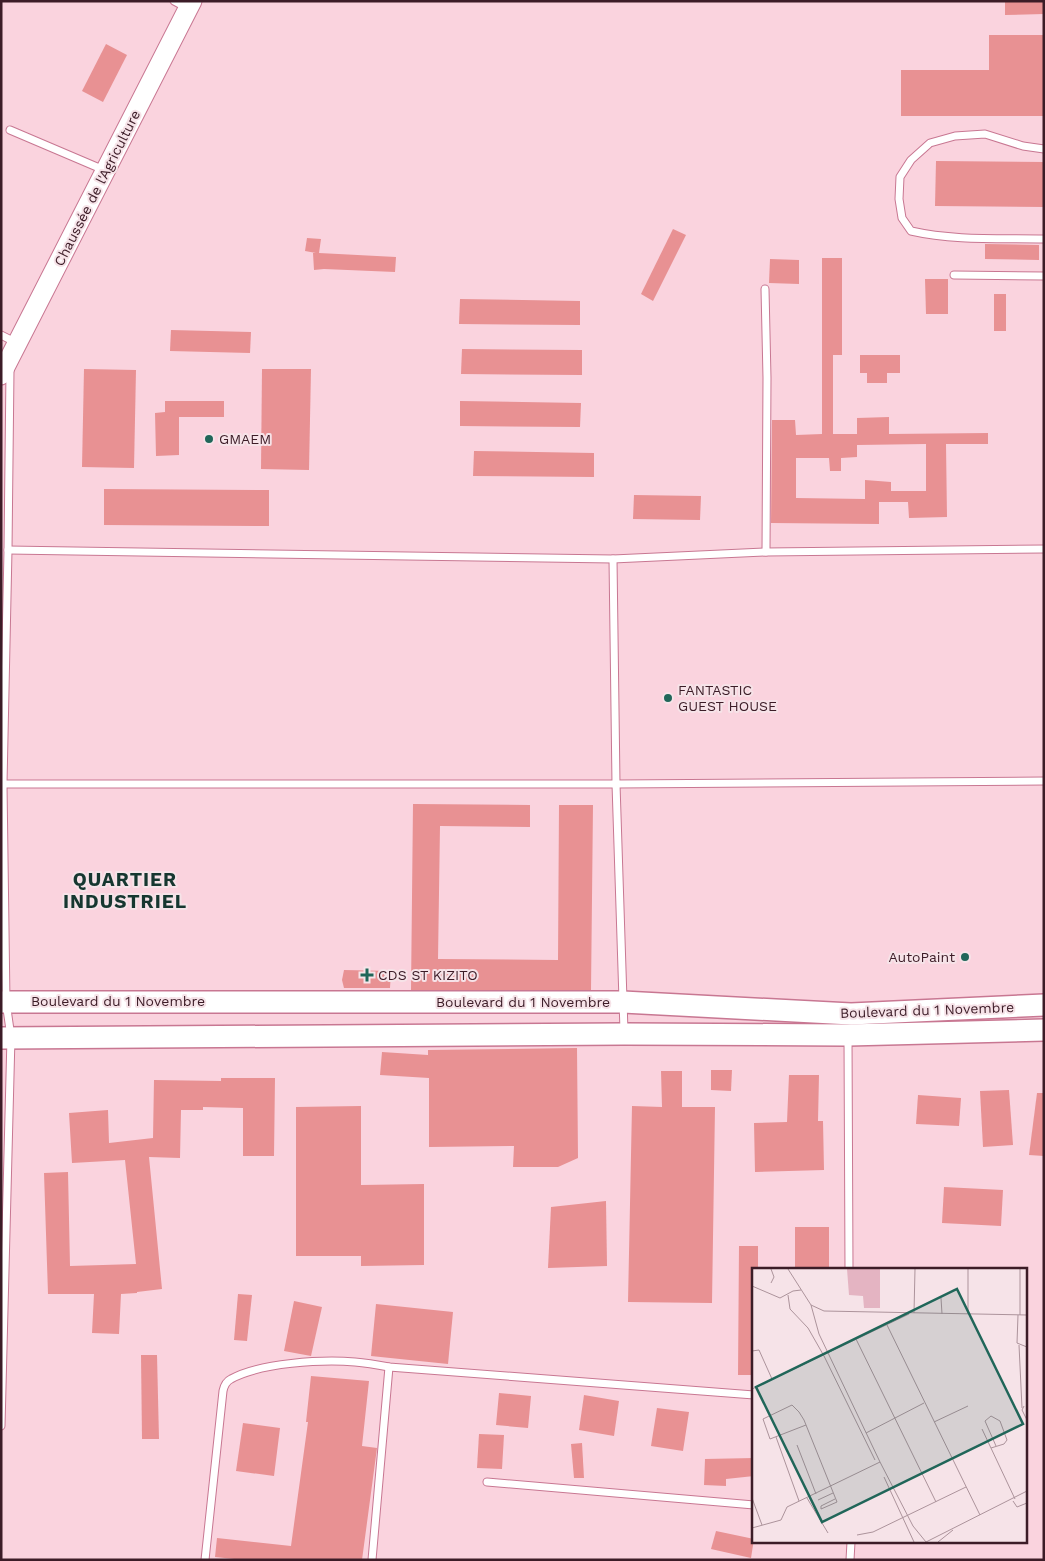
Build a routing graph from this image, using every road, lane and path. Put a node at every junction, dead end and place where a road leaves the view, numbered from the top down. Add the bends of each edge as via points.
1 (185, 4) edge
2 (10, 130) dead end
3 (1044, 148) edge
4 (106, 171) junction
5 (1044, 239) edge
6 (954, 275) dead end
7 (1044, 276) edge
8 (765, 289) dead end
9 (10, 345) edge
10 (1, 375) edge
11 (1044, 549) edge
12 (8, 550) junction
13 (766, 552) junction
14 (613, 558) junction
15 (1044, 781) edge
16 (3, 784) junction
17 (616, 784) junction
18 (320, 1001) junction
19 (4, 1002) edge
20 (623, 1002) junction
21 (1044, 1005) edge
22 (849, 1025) junction
23 (1044, 1030) edge
24 (624, 1034) junction
25 (319, 1035) junction
26 (6, 1037) edge
27 (849, 1268) edge
28 (390, 1367) junction
29 (752, 1395) edge
30 (1, 1426) edge
31 (487, 1482) dead end
32 (752, 1505) edge
33 (851, 1544) edge
34 (205, 1560) edge
35 (372, 1560) edge
36 (850, 1560) edge

1 - 4 street, Chaussée de l'Agriculture
2 - 4 lane
3 - 5 lane via 1023,146 984,134 954,136 930,143 910,160 900,178 899,199 902,218 911,231 958,238
4 - 9 street, Chaussée de l'Agriculture
6 - 7 lane
8 - 13 lane
9 - 10 street, Chaussée de l'Agriculture
9 - 12 lane
11 - 13 lane
12 - 14 lane
12 - 16 lane
13 - 14 lane
14 - 17 lane
15 - 17 lane
16 - 17 lane
16 - 19 lane
17 - 20 lane
18 - 19 main road, Boulevard du 1 Novembre
18 - 20 main road, Boulevard du 1 Novembre
18 - 25 main road
19 - 26 lane
20 - 22 main road, Boulevard du 1 Novembre
20 - 24 lane
21 - 22 main road, Boulevard du 1 Novembre
22 - 23 main road, Boulevard du 1 Novembre
22 - 24 main road, Boulevard du 1 Novembre
22 - 27 lane
24 - 25 main road, Boulevard du 1 Novembre
25 - 26 main road, Boulevard du 1 Novembre
26 - 30 lane
28 - 29 lane
28 - 34 lane via 336,1361 286,1364 256,1370 227,1382 223,1391
28 - 35 lane
31 - 32 lane
33 - 36 lane

